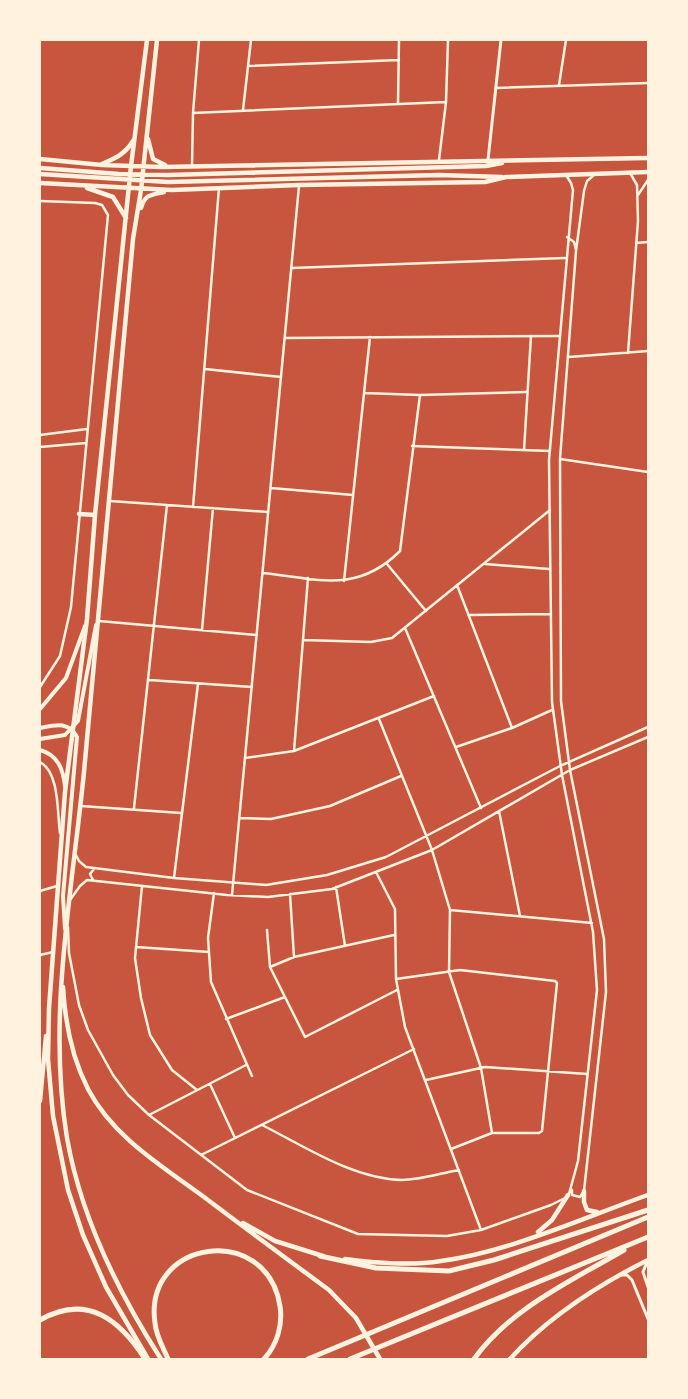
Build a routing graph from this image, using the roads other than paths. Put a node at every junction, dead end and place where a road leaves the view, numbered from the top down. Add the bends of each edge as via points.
1 (147, 40) edge
2 (157, 40) edge
3 (199, 40) edge
4 (251, 40) edge
5 (399, 40) edge
6 (448, 40) edge
7 (501, 40) edge
8 (566, 40) edge
9 (399, 60) junction
10 (248, 66) junction
11 (648, 83) edge
12 (559, 86) junction
13 (496, 88) junction
14 (446, 102) junction
15 (398, 104) junction
16 (242, 111) junction
17 (193, 113) junction
18 (147, 132) junction
19 (134, 137) junction
20 (648, 158) edge
21 (40, 159) edge
22 (439, 160) junction
23 (488, 160) junction
24 (508, 162) junction
25 (99, 165) junction
26 (131, 166) junction
27 (171, 166) junction
28 (192, 166) junction
29 (143, 167) junction
30 (40, 168) edge
31 (648, 172) edge
32 (630, 173) junction
33 (40, 174) edge
34 (566, 175) junction
35 (593, 176) junction
36 (506, 177) junction
37 (648, 180) edge
38 (40, 183) edge
39 (78, 185) junction
40 (299, 185) junction
41 (129, 188) junction
42 (219, 188) junction
43 (141, 190) junction
44 (172, 190) junction
45 (637, 196) junction
46 (40, 201) edge
47 (126, 219) junction
48 (133, 239) junction
49 (567, 239) junction
50 (648, 242) edge
51 (636, 243) junction
52 (576, 252) junction
53 (566, 258) junction
54 (292, 268) junction
55 (531, 336) junction
56 (559, 336) junction
57 (370, 337) junction
58 (285, 338) junction
59 (648, 351) edge
60 (628, 353) junction
61 (569, 357) junction
62 (205, 369) junction
63 (281, 377) junction
64 (526, 392) junction
65 (364, 393) junction
66 (420, 395) junction
67 (87, 429) junction
68 (40, 435) edge
69 (86, 443) junction
70 (412, 446) junction
71 (40, 447) edge
72 (524, 450) junction
73 (550, 451) junction
74 (560, 459) junction
75 (648, 472) edge
76 (271, 488) junction
77 (353, 495) junction
78 (108, 501) junction
79 (167, 505) junction
80 (193, 507) junction
81 (213, 508) junction
82 (550, 510) junction
83 (268, 512) junction
84 (79, 514) junction
85 (95, 514) junction
86 (387, 564) junction
87 (484, 564) junction
88 (550, 569) junction
89 (263, 573) junction
90 (308, 578) junction
91 (344, 580) junction
92 (457, 585) junction
93 (426, 611) junction
94 (551, 614) junction
95 (469, 615) junction
96 (87, 619) junction
97 (97, 621) junction
98 (154, 626) junction
99 (405, 628) junction
100 (202, 630) junction
101 (257, 635) junction
102 (303, 640) junction
103 (148, 680) junction
104 (198, 684) junction
105 (40, 687) edge
106 (252, 688) junction
107 (434, 696) junction
108 (40, 709) edge
109 (553, 710) junction
110 (378, 719) junction
111 (648, 727) edge
112 (40, 728) edge
113 (512, 728) junction
114 (72, 729) junction
115 (648, 737) edge
116 (40, 739) edge
117 (456, 747) junction
118 (40, 750) edge
119 (294, 751) junction
120 (245, 758) junction
121 (40, 762) edge
122 (569, 762) junction
123 (44, 765) junction
124 (40, 766) edge
125 (560, 766) junction
126 (570, 770) junction
127 (562, 775) junction
128 (401, 776) junction
129 (66, 792) junction
130 (80, 806) junction
131 (134, 808) junction
132 (481, 808) junction
133 (499, 811) junction
134 (182, 813) junction
135 (240, 818) junction
136 (425, 838) junction
137 (62, 840) junction
138 (432, 850) junction
139 (76, 855) junction
140 (95, 869) junction
141 (376, 872) junction
142 (174, 878) junction
143 (93, 880) junction
144 (234, 881) junction
145 (57, 886) junction
146 (142, 886) junction
147 (336, 887) junction
148 (40, 891) edge
149 (214, 893) junction
150 (290, 894) junction
151 (232, 895) junction
152 (70, 900) junction
153 (450, 910) junction
154 (69, 912) junction
155 (520, 916) junction
156 (592, 923) junction
157 (267, 930) dead end
158 (65, 934) junction
159 (394, 935) junction
160 (345, 946) junction
161 (136, 947) junction
162 (52, 952) junction
163 (209, 952) junction
164 (40, 955) edge
165 (294, 957) junction
166 (63, 959) junction
167 (270, 967) junction
168 (449, 972) junction
169 (396, 980) junction
170 (398, 989) junction
171 (285, 997) junction
172 (49, 1008) junction
173 (226, 1019) junction
174 (414, 1049) junction
175 (246, 1065) junction
176 (481, 1068) junction
177 (546, 1071) junction
178 (588, 1074) junction
179 (252, 1076) dead end
180 (426, 1080) junction
181 (210, 1084) junction
182 (197, 1090) junction
183 (40, 1101) edge
184 (149, 1116) junction
185 (262, 1125) junction
186 (492, 1133) junction
187 (234, 1138) junction
188 (452, 1149) junction
189 (201, 1155) junction
190 (459, 1170) junction
191 (572, 1187) junction
192 (196, 1191) junction
193 (584, 1192) junction
194 (568, 1195) junction
195 (648, 1195) edge
196 (648, 1210) edge
197 (601, 1212) junction
198 (648, 1217) edge
199 (481, 1230) junction
200 (530, 1237) junction
201 (648, 1237) edge
202 (641, 1240) junction
203 (320, 1256) junction
204 (648, 1260) edge
205 (614, 1277) junction
206 (648, 1287) edge
207 (648, 1319) edge
208 (40, 1320) edge
209 (147, 1359) edge
210 (162, 1359) edge
211 (168, 1359) edge
212 (264, 1359) edge
213 (308, 1359) edge
214 (350, 1359) edge
215 (380, 1359) edge
216 (474, 1359) edge
217 (510, 1359) edge

1 - 19 main road
2 - 18 main road
3 - 17 street
4 - 10 street
5 - 9 street
6 - 14 street
7 - 13 street
8 - 12 street
9 - 10 street
9 - 15 street
10 - 16 street
11 - 12 street
12 - 13 street
13 - 23 street
14 - 15 street
14 - 22 street
15 - 16 street
16 - 17 street
17 - 28 street
18 - 27 main road via 153,159
18 - 29 main road
19 - 25 main road via 118,157
19 - 26 main road
20 - 24 main road
21 - 25 main road
22 - 23 main road
22 - 28 main road
23 - 24 main road
24 - 30 main road via 486,166 302,172 119,174
25 - 26 main road
26 - 29 main road
26 - 41 main road
27 - 28 main road
27 - 29 main road
29 - 43 main road
31 - 32 main road
32 - 35 main road
32 - 45 street via 637,186
33 - 36 main road via 168,182 439,175
34 - 35 main road
34 - 36 main road
34 - 49 street via 573,190
35 - 52 street via 587,181 584,191
36 - 40 main road via 485,182
37 - 45 street
38 - 39 main road
39 - 41 main road
39 - 47 main road via 113,197
40 - 42 main road
40 - 54 street
41 - 43 main road
41 - 47 main road
42 - 44 main road
42 - 62 street
43 - 44 main road
43 - 48 main road
44 - 48 main road via 147,195
45 - 51 street
46 - 67 street via 95,202 102,205 108,215
47 - 85 main road
48 - 78 main road
49 - 52 street via 572,238
49 - 53 street
50 - 51 street
51 - 60 street
52 - 61 street
53 - 54 street
53 - 56 street
54 - 58 street
55 - 56 street
55 - 57 street
55 - 64 street
56 - 73 street
57 - 58 street
57 - 65 street
58 - 63 street
59 - 60 street
60 - 61 street
61 - 74 street
62 - 63 street
62 - 80 street
63 - 76 street
64 - 66 street
64 - 72 street
65 - 66 street
65 - 77 street
66 - 70 street
67 - 68 street
67 - 69 street
69 - 71 street
69 - 84 street
70 - 72 street
70 - 86 street via 400,551
72 - 73 street
73 - 82 street
74 - 75 street
74 - 122 street via 560,701
76 - 77 street
76 - 83 street
77 - 91 street
78 - 79 street
78 - 97 main road
79 - 80 street
79 - 98 street
80 - 81 street
81 - 83 street
81 - 100 street
82 - 87 street
82 - 88 street
83 - 89 street
84 - 85 main road
84 - 105 street via 70,615 60,656
85 - 96 main road
86 - 91 street via 361,578
86 - 93 street
87 - 88 street
87 - 92 street
88 - 94 street
89 - 90 street
89 - 101 street
90 - 91 street
90 - 102 street
92 - 93 street
92 - 95 street
93 - 99 street
94 - 95 street
94 - 109 street
95 - 113 street
96 - 108 main road via 66,678
96 - 114 main road
97 - 98 street
97 - 114 main road via 81,712
97 - 130 main road
98 - 100 street
98 - 103 street
99 - 102 street via 392,638 371,642
99 - 107 street
100 - 101 street
101 - 106 street
102 - 119 street
103 - 104 street
103 - 131 street
104 - 106 street
104 - 134 street
106 - 120 street
107 - 110 street
107 - 117 street
109 - 113 street
109 - 125 street
110 - 119 street
110 - 128 street
111 - 122 street
112 - 114 main road via 61,725
113 - 117 street
114 - 116 main road via 65,735
114 - 129 main road
114 - 158 main road via 77,742 63,896
115 - 126 street
117 - 132 street
118 - 129 main road via 52,756 60,766
119 - 120 street
120 - 135 street
121 - 123 street
122 - 125 street
122 - 126 street
123 - 124 street
123 - 137 street via 56,786
125 - 127 street
125 - 132 street
126 - 127 street
126 - 193 street via 604,939 606,992
127 - 133 street
127 - 156 street
128 - 135 street via 330,806 272,819
128 - 136 street
129 - 137 main road
130 - 131 street
130 - 139 main road
131 - 134 street
132 - 136 street
133 - 138 street
133 - 155 street
134 - 142 street
135 - 144 street
136 - 138 street
136 - 144 street via 386,856 327,876 266,885
137 - 145 main road
138 - 141 street
138 - 153 street
139 - 140 street via 82,865
139 - 152 main road
140 - 142 street
140 - 143 street via 90,874
141 - 147 street
141 - 159 street via 395,909
142 - 144 street
143 - 146 street
143 - 152 street via 84,882
144 - 151 street
145 - 148 street
145 - 162 main road
146 - 149 street
146 - 161 street
147 - 150 street
147 - 160 street
149 - 151 street
149 - 163 street
150 - 151 street via 268,897
150 - 165 street
152 - 154 main road
153 - 155 street
153 - 168 street
154 - 158 main road
154 - 184 street via 69,953 88,1030 113,1075
155 - 156 street
156 - 178 street via 597,990
157 - 167 street
158 - 166 main road
159 - 160 street
159 - 169 street
160 - 165 street
161 - 163 street
161 - 182 street via 141,998 150,1035 172,1070
162 - 164 street
162 - 172 main road
163 - 173 street via 212,982
165 - 167 street
166 - 192 main road via 68,1027 78,1068 89,1091 121,1133
166 - 210 main road via 60,1001 62,1088 67,1138 78,1184 99,1245
167 - 171 street
168 - 169 street
168 - 176 street
168 - 177 street via 460,970 555,981
169 - 170 street
170 - 171 street via 305,1037
170 - 174 street via 405,1027
171 - 173 street
172 - 183 main road
172 - 209 main road via 50,1089 68,1190 106,1287
173 - 175 street
174 - 180 street
174 - 185 street
175 - 179 street
175 - 181 street
176 - 177 street
176 - 180 street
176 - 186 street
177 - 178 street
177 - 186 street via 542,1131
178 - 191 street
180 - 188 street
181 - 182 street
181 - 187 street
182 - 184 street
184 - 189 street
185 - 187 street
185 - 190 street via 371,1175 402,1180
186 - 188 street
187 - 189 street
188 - 190 street
189 - 199 street via 247,1190 358,1234 446,1236
190 - 199 street
191 - 193 street via 574,1197 580,1197
191 - 194 street
192 - 203 main road via 267,1237
192 - 215 main road via 329,1290 356,1318
193 - 197 main road via 587,1210
194 - 199 street via 551,1205
194 - 200 main road via 552,1220
195 - 197 main road
196 - 203 highway via 494,1260 449,1271 376,1268
197 - 200 main road
198 - 213 highway
200 - 203 main road via 440,1262 372,1263
201 - 202 highway
202 - 214 highway
202 - 216 highway via 523,1309
204 - 205 main road
204 - 206 street via 643,1272
205 - 207 street via 627,1275 632,1280
205 - 217 main road via 544,1326
208 - 209 highway via 66,1310 82,1309 97,1313 116,1323
211 - 212 highway via 154,1322 160,1287 176,1264 185,1258 222,1250 254,1262 266,1273 279,1296 280,1330

